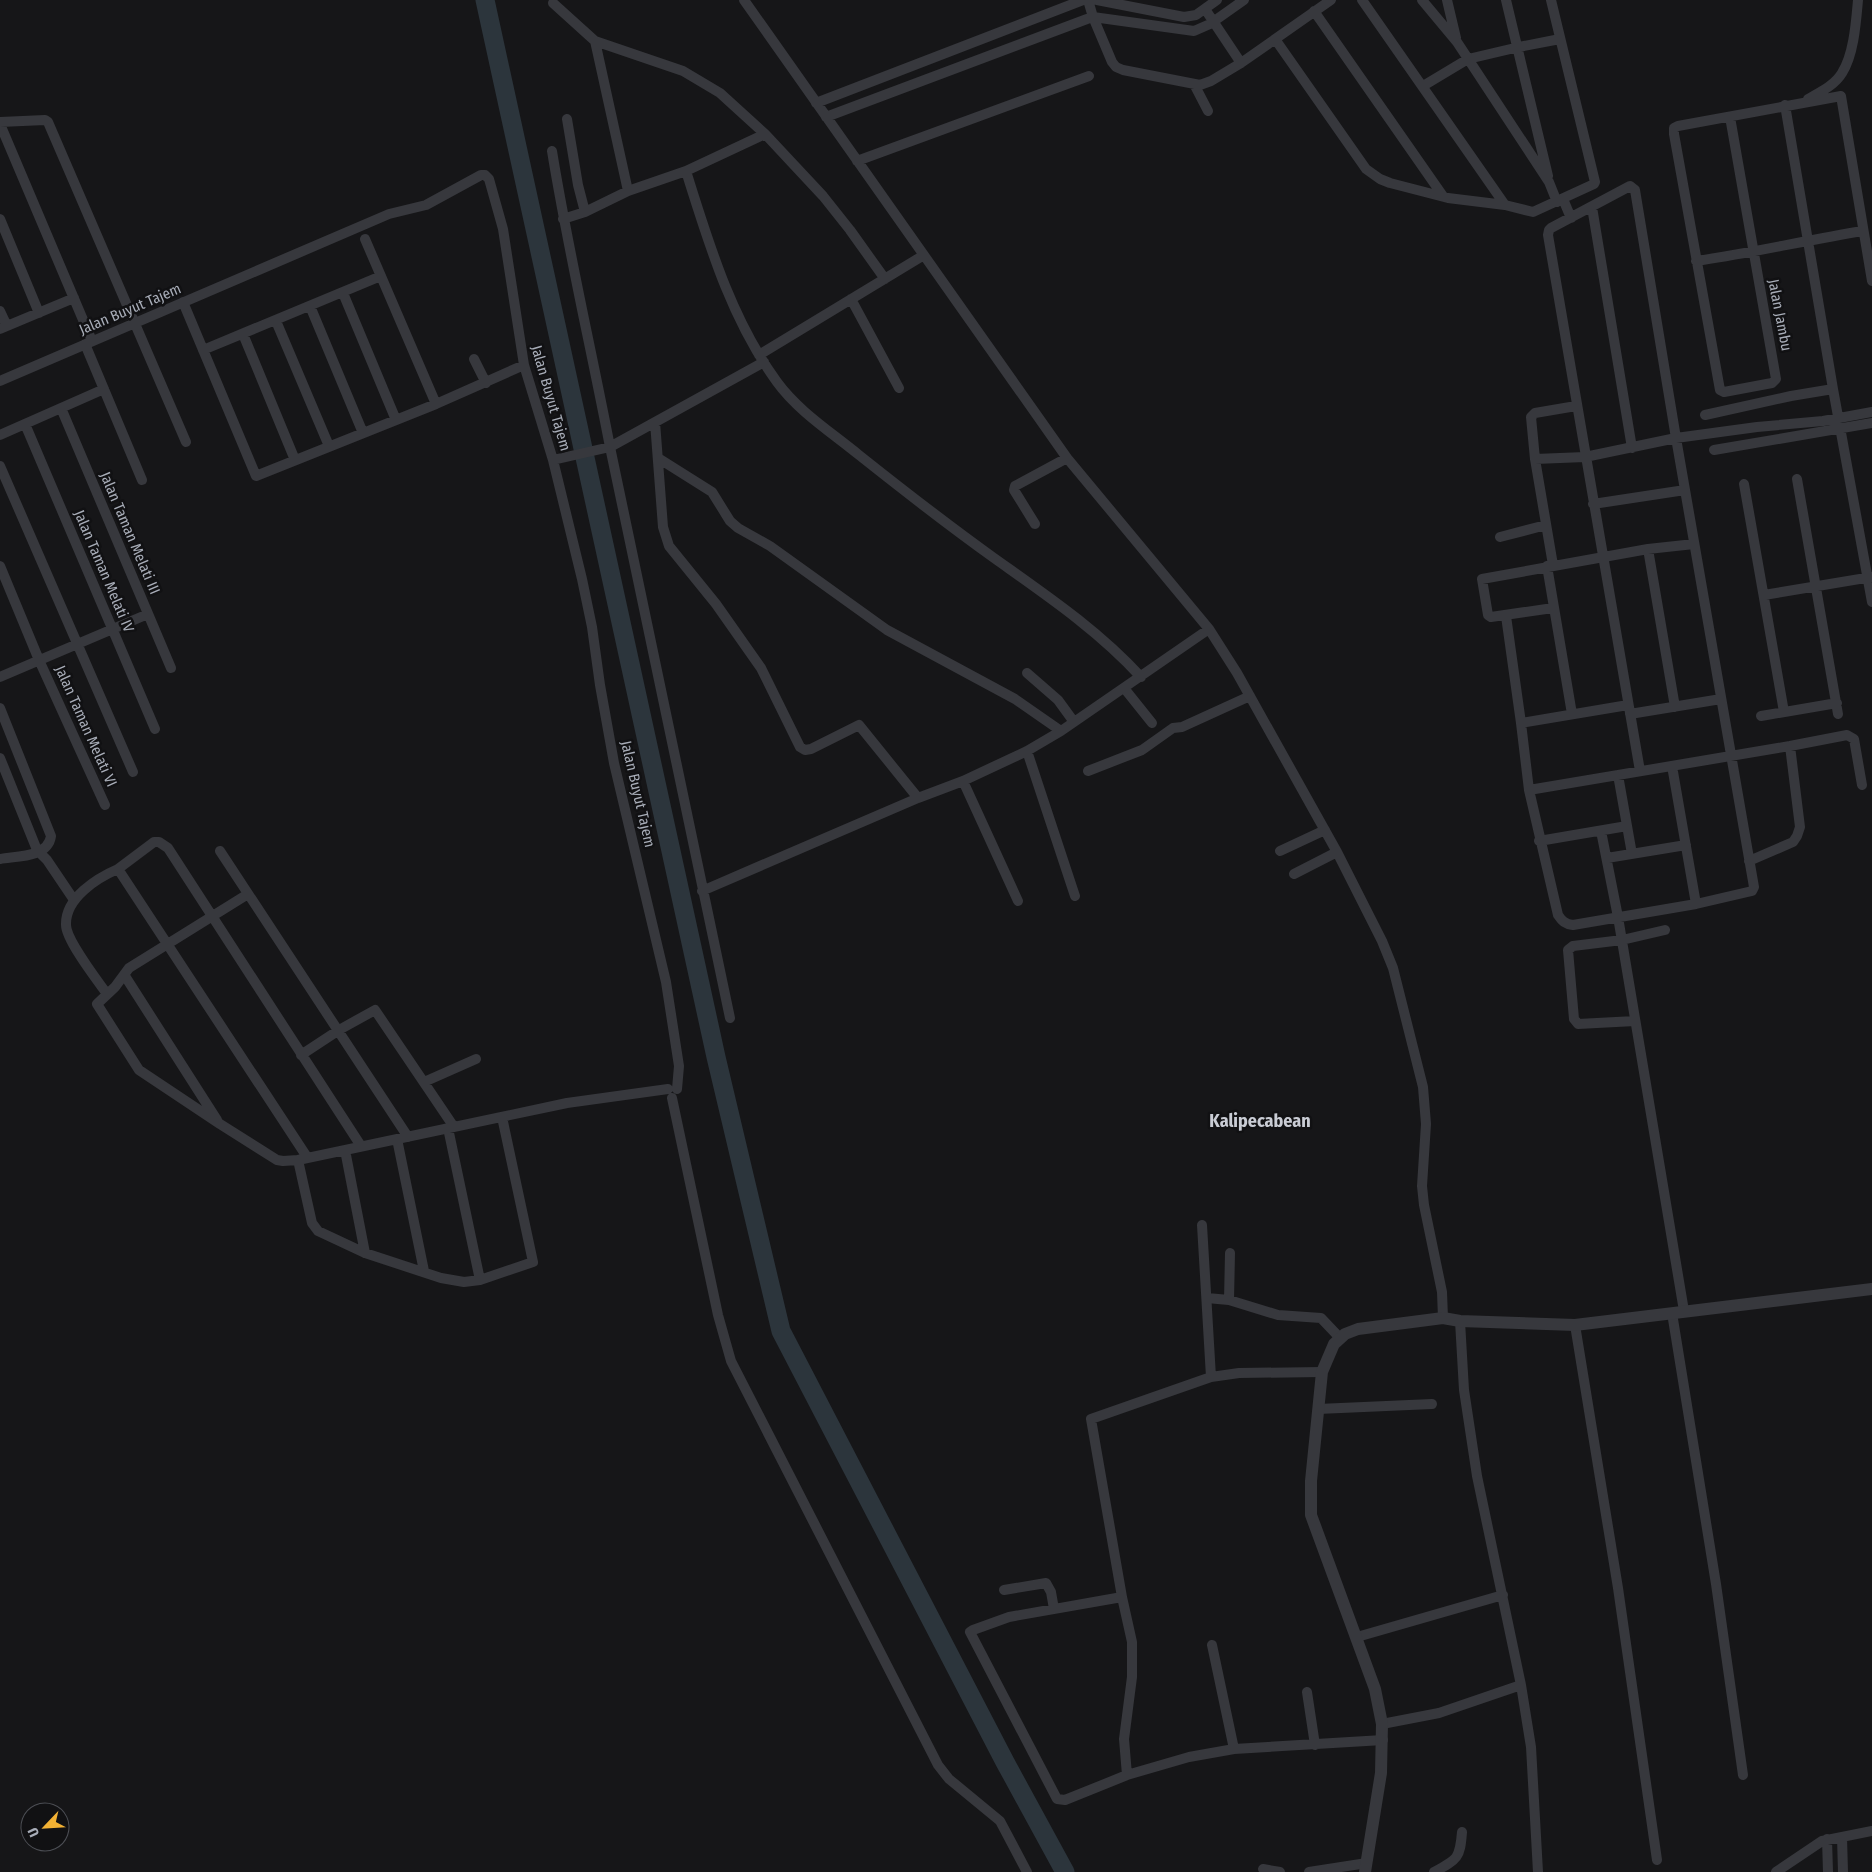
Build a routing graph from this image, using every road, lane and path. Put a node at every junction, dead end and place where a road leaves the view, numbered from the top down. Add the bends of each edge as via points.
1 (744, 0) edge
2 (1097, 0) edge
3 (1217, 0) edge
4 (1244, 0) edge
5 (1331, 0) edge
6 (1362, 0) edge
7 (1422, 0) edge
8 (1447, 0) edge
9 (1506, 0) edge
10 (1551, 0) edge
11 (1858, 0) edge
12 (1084, 1) edge
13 (553, 3) dead end
14 (1205, 9) junction
15 (1314, 11) junction
16 (1090, 18) junction
17 (1214, 21) junction
18 (1560, 39) junction
19 (1275, 40) junction
20 (595, 41) junction
21 (1456, 42) junction
22 (1519, 47) junction
23 (1468, 59) junction
24 (1241, 63) junction
25 (1089, 76) dead end
26 (882, 77) junction
27 (1194, 84) junction
28 (1423, 86) junction
29 (889, 94) junction
30 (1803, 102) junction
31 (816, 103) junction
32 (1785, 105) junction
33 (1208, 111) dead end
34 (826, 117) junction
35 (1730, 117) junction
36 (568, 119) dead end
37 (0, 123) edge
38 (765, 134) junction
39 (552, 150) dead end
40 (857, 161) junction
41 (686, 171) junction
42 (1549, 182) junction
43 (628, 191) junction
44 (1443, 196) junction
45 (1505, 205) junction
46 (1565, 207) junction
47 (1592, 207) junction
48 (585, 212) junction
49 (0, 219) edge
50 (563, 219) junction
51 (1863, 231) junction
52 (365, 239) dead end
53 (1808, 240) junction
54 (1753, 252) junction
55 (926, 259) junction
56 (1696, 261) junction
57 (381, 276) junction
58 (885, 279) junction
59 (1872, 281) edge
60 (343, 292) junction
61 (74, 298) junction
62 (851, 299) junction
63 (184, 302) junction
64 (310, 306) junction
65 (0, 311) edge
66 (39, 313) junction
67 (276, 321) junction
68 (136, 323) junction
69 (3, 328) edge
70 (243, 334) junction
71 (88, 343) junction
72 (204, 350) junction
73 (761, 359) junction
74 (474, 360) dead end
75 (524, 365) junction
76 (0, 381) edge
77 (486, 383) junction
78 (900, 388) dead end
79 (104, 390) junction
80 (1833, 390) junction
81 (436, 404) junction
82 (1576, 406) junction
83 (61, 408) junction
84 (1872, 412) edge
85 (1706, 415) dead end
86 (1838, 418) junction
87 (396, 420) junction
88 (655, 422) junction
89 (1872, 423) edge
90 (25, 424) junction
91 (1841, 430) junction
92 (363, 433) junction
93 (0, 435) edge
94 (1676, 438) junction
95 (186, 442) dead end
96 (330, 446) junction
97 (608, 448) junction
98 (1632, 448) junction
99 (1714, 450) dead end
100 (1585, 457) junction
101 (658, 458) junction
102 (1067, 458) junction
103 (557, 459) junction
104 (1536, 459) junction
105 (295, 460) junction
106 (0, 466) edge
107 (1797, 479) dead end
108 (142, 480) dead end
109 (1744, 484) dead end
110 (1685, 490) junction
111 (1593, 504) junction
112 (1035, 524) dead end
113 (1546, 525) junction
114 (1500, 537) dead end
115 (1694, 544) junction
116 (1648, 549) junction
117 (1602, 557) junction
118 (0, 566) edge
119 (1550, 566) junction
120 (1870, 577) edge
121 (1816, 586) junction
122 (1764, 595) junction
123 (1872, 602) edge
124 (1553, 608) junction
125 (148, 614) junction
126 (1506, 616) junction
127 (113, 629) junction
128 (1209, 629) junction
129 (77, 644) junction
130 (39, 660) junction
131 (171, 668) dead end
132 (1027, 673) dead end
133 (0, 677) edge
134 (1141, 677) junction
135 (1124, 688) junction
136 (1250, 696) junction
137 (1721, 699) junction
138 (1837, 703) junction
139 (1675, 707) junction
140 (0, 708) edge
141 (1629, 710) junction
142 (1784, 712) junction
143 (1572, 714) junction
144 (1838, 714) dead end
145 (1760, 716) dead end
146 (1074, 722) junction
147 (1152, 723) dead end
148 (1522, 723) junction
149 (155, 729) dead end
150 (1061, 731) junction
151 (1790, 746) junction
152 (1026, 751) junction
153 (1731, 756) junction
154 (0, 758) edge
155 (1672, 766) junction
156 (1088, 771) dead end
157 (132, 772) dead end
158 (1640, 772) junction
159 (1618, 775) junction
160 (963, 781) junction
161 (1862, 785) dead end
162 (1528, 790) junction
163 (918, 798) junction
164 (104, 805) dead end
165 (1627, 826) junction
166 (1325, 830) junction
167 (1601, 831) junction
168 (1539, 841) junction
169 (1686, 845) junction
170 (220, 851) dead end
171 (1280, 851) dead end
172 (1337, 852) junction
173 (1632, 854) junction
174 (43, 856) junction
175 (1607, 858) junction
176 (0, 859) edge
177 (1749, 861) junction
178 (118, 869) junction
179 (1294, 874) dead end
180 (702, 891) junction
181 (248, 894) junction
182 (1075, 896) dead end
183 (74, 900) junction
184 (1018, 901) dead end
185 (1696, 904) junction
186 (211, 917) junction
187 (1619, 920) junction
188 (1665, 930) dead end
189 (1622, 937) junction
190 (167, 945) junction
191 (124, 976) junction
192 (107, 994) junction
193 (730, 1018) dead end
194 (1635, 1021) junction
195 (339, 1030) junction
196 (301, 1055) junction
197 (476, 1059) dead end
198 (424, 1082) junction
199 (672, 1092) junction
200 (502, 1117) junction
201 (220, 1124) junction
202 (451, 1128) junction
203 (408, 1136) junction
204 (397, 1139) junction
205 (361, 1146) junction
206 (345, 1150) junction
207 (302, 1158) junction
208 (1202, 1225) dead end
209 (365, 1253) junction
210 (1230, 1253) dead end
211 (424, 1271) junction
212 (480, 1280) junction
213 (1872, 1288) edge
214 (1207, 1298) junction
215 (1229, 1300) junction
216 (1678, 1312) junction
217 (1443, 1318) junction
218 (1460, 1320) junction
219 (1575, 1325) junction
220 (1340, 1338) junction
221 (1322, 1372) junction
222 (1211, 1377) junction
223 (1432, 1404) dead end
224 (1318, 1409) junction
225 (1004, 1590) dead end
226 (1503, 1595) junction
227 (1122, 1598) junction
228 (1054, 1609) junction
229 (1357, 1637) junction
230 (1212, 1645) dead end
231 (1521, 1685) junction
232 (1307, 1692) dead end
233 (1382, 1724) junction
234 (1383, 1740) junction
235 (1314, 1745) junction
236 (1234, 1749) junction
237 (1127, 1775) junction
238 (1743, 1775) dead end
239 (1872, 1831) edge
240 (1462, 1832) dead end
241 (1842, 1837) junction
242 (1827, 1839) junction
243 (1657, 1860) dead end
244 (1366, 1867) edge
245 (1263, 1869) dead end
246 (1027, 1872) edge
247 (1280, 1872) edge
248 (1309, 1872) edge
249 (1434, 1872) edge
250 (1538, 1872) edge
251 (1776, 1872) edge
252 (1828, 1872) edge
253 (1843, 1872) edge

1 - 31 street
2 - 14 street via 1184,16
3 - 14 street
4 - 17 street
5 - 15 street
6 - 28 street
7 - 21 street
8 - 21 street
9 - 22 street
10 - 18 street
11 - 30 street via 1856,23 1842,74
12 - 16 street
12 - 26 street
13 - 20 street
14 - 17 street
15 - 19 street
15 - 44 street
16 - 17 street via 1185,31 1199,30
16 - 27 street via 1116,67
16 - 29 street
17 - 24 street
18 - 22 street
18 - 46 street via 1595,182
19 - 24 street
19 - 44 street via 1366,169 1380,179
20 - 38 street via 683,71 700,80 720,93
20 - 43 street
21 - 23 street
22 - 23 street
22 - 42 street
23 - 28 street
23 - 42 street
24 - 27 street via 1211,81
25 - 40 street
26 - 29 street
26 - 31 street
27 - 33 street
28 - 45 street
29 - 34 street
30 - 32 street
30 - 51 street via 1841,96
31 - 34 street
32 - 35 street
32 - 53 street
34 - 40 street
35 - 54 street, Jalan Jambu
35 - 56 street via 1674,128
36 - 48 street
37 - 61 street
37 - 68 street via 48,122
38 - 41 street
38 - 58 street via 823,196
39 - 50 street
40 - 55 street
41 - 43 street
41 - 73 street via 713,257
42 - 46 street
43 - 48 street
44 - 45 street
45 - 46 street via 1533,212
46 - 47 street
46 - 82 street via 1548,235
47 - 94 street via 1628,187 1635,190
47 - 98 street
48 - 50 street
49 - 66 street
50 - 97 street
51 - 53 street
51 - 59 street
52 - 57 street
53 - 54 street
53 - 80 street
54 - 56 street
54 - 56 street, Jalan Jambu via 1776,376 1774,382 1724,392 1720,390
55 - 58 street
55 - 102 street
57 - 60 street
57 - 81 street
58 - 62 street
60 - 64 street
60 - 87 street
61 - 66 street
61 - 71 street
62 - 73 street
62 - 78 street
63 - 68 street, Jalan Buyut Tajem
63 - 72 street
63 - 75 street, Jalan Buyut Tajem via 389,214 426,205 485,175 489,179 503,229
64 - 67 street
64 - 92 street
65 - 69 street
66 - 69 street
67 - 70 street
67 - 96 street
68 - 71 street, Jalan Buyut Tajem
68 - 95 street
70 - 72 street
70 - 105 street
71 - 76 street, Jalan Buyut Tajem
71 - 79 street
72 - 105 street via 255,474 259,476
73 - 88 street
73 - 134 street via 796,404 927,510 1083,621
74 - 77 street
75 - 77 street
75 - 103 street, Jalan Buyut Tajem
77 - 81 street
79 - 83 street
79 - 108 street
80 - 85 street
80 - 86 street
81 - 87 street
82 - 100 street
82 - 104 street via 1534,413 1531,417
83 - 90 street
83 - 125 street, Jalan Taman Melati III
84 - 86 street
86 - 91 street
86 - 94 street
87 - 92 street
88 - 97 street
88 - 101 street
89 - 91 street
90 - 93 street
90 - 127 street, Jalan Taman Melati IV
91 - 99 street
91 - 120 street
92 - 96 street
94 - 98 street
94 - 110 street
96 - 105 street
97 - 103 street
97 - 180 street
98 - 100 street
100 - 104 street
100 - 111 street
101 - 150 street via 712,492 738,528 770,546 887,630 1015,699
101 - 163 street via 663,527 669,546 762,668 800,747 805,750 811,748 859,725
102 - 112 street via 1015,486 1014,490
102 - 128 street
103 - 199 street, Jalan Buyut Tajem via 592,626 614,763 666,982 679,1066
104 - 113 street
106 - 129 street
107 - 121 street
109 - 122 street
110 - 111 street
110 - 115 street
111 - 117 street
113 - 114 street
113 - 119 street
115 - 116 street
115 - 137 street
116 - 117 street
116 - 139 street
117 - 119 street
117 - 141 street
118 - 130 street, Jalan Taman Melati VI
119 - 124 street
119 - 126 street via 1482,579 1488,615 1494,618
120 - 121 street
120 - 123 street
121 - 122 street
121 - 138 street
122 - 142 street
124 - 126 street
124 - 143 street
125 - 127 street
125 - 131 street, Jalan Taman Melati III
126 - 148 street
127 - 129 street
127 - 149 street, Jalan Taman Melati IV
128 - 134 street
128 - 136 street
129 - 130 street
129 - 157 street
130 - 133 street
130 - 164 street, Jalan Taman Melati VI
132 - 146 street via 1058,700
134 - 135 street
135 - 146 street
135 - 147 street
136 - 156 street via 1174,728 1142,750
136 - 166 street
137 - 139 street
137 - 153 street
138 - 142 street
138 - 144 street
139 - 141 street
140 - 174 street via 48,828 50,841
141 - 143 street
141 - 158 street
142 - 145 street
143 - 148 street
146 - 150 street
148 - 162 street
150 - 152 street
151 - 153 street
151 - 161 street via 1850,735 1854,739
151 - 177 street via 1800,827 1797,836 1793,842
152 - 160 street
152 - 182 street
153 - 155 street
153 - 177 street
154 - 174 street
155 - 158 street
155 - 169 street
158 - 159 street
159 - 162 street
159 - 165 street
160 - 163 street
160 - 184 street
162 - 168 street
163 - 180 street
165 - 167 street
165 - 173 street
166 - 171 street
166 - 172 street
167 - 168 street
167 - 175 street
168 - 187 street via 1561,920 1573,925
169 - 173 street
169 - 185 street
170 - 181 street
172 - 179 street
172 - 217 street via 1393,968 1423,1087 1426,1124 1422,1186 1442,1292
173 - 175 street
174 - 176 street
174 - 183 street
175 - 187 street
177 - 185 street via 1752,891
178 - 183 street via 98,880
178 - 186 street via 154,842 163,844
178 - 190 street
180 - 193 street
181 - 186 street
181 - 195 street
183 - 192 street via 66,925 71,940
185 - 187 street
186 - 190 street
186 - 196 street
187 - 189 street
188 - 189 street
189 - 194 street
189 - 194 street via 1572,946 1568,950 1574,1019 1581,1025
190 - 191 street via 129,968
190 - 207 street
191 - 192 street
191 - 201 street
192 - 201 street via 97,1004 139,1070
194 - 216 street
195 - 196 street
195 - 198 street via 375,1010
195 - 203 street
196 - 205 street
197 - 198 street
198 - 202 street
199 - 200 street via 566,1104
199 - 246 street, Jalan Buyut Tajem via 718,1315 731,1362 938,1765 1000,1821
200 - 202 street
200 - 212 street via 533,1262
201 - 207 street via 278,1160
202 - 203 street
202 - 212 street
203 - 204 street
204 - 205 street
204 - 211 street
205 - 206 street
206 - 207 street
206 - 209 street
207 - 209 street via 314,1228
208 - 214 street
209 - 211 street
210 - 215 street
211 - 212 street via 464,1282
213 - 216 street
214 - 215 street
214 - 222 street
215 - 220 street via 1278,1315 1321,1318
216 - 219 street
216 - 238 street
217 - 218 street
217 - 220 street via 1358,1329
218 - 219 street
218 - 226 street via 1464,1390 1477,1476
219 - 243 street via 1618,1588
220 - 221 street
221 - 222 street via 1239,1373
221 - 224 street
222 - 227 street via 1091,1419
223 - 224 street
224 - 229 street via 1310,1486 1311,1515
225 - 228 street via 1046,1583
226 - 229 street
226 - 231 street
227 - 228 street
227 - 237 street via 1132,1642 1124,1739
228 - 237 street via 1008,1617 973,1630 970,1635 1057,1799 1065,1800
229 - 233 street via 1375,1689
230 - 236 street
231 - 233 street via 1439,1713
231 - 250 street via 1531,1747
232 - 235 street
233 - 234 street
234 - 235 street
234 - 244 street via 1378,1803
235 - 236 street
236 - 237 street
239 - 241 street
240 - 249 street via 1459,1855
241 - 242 street
241 - 253 street
242 - 251 street via 1816,1843
242 - 252 street
244 - 248 street
245 - 247 street

